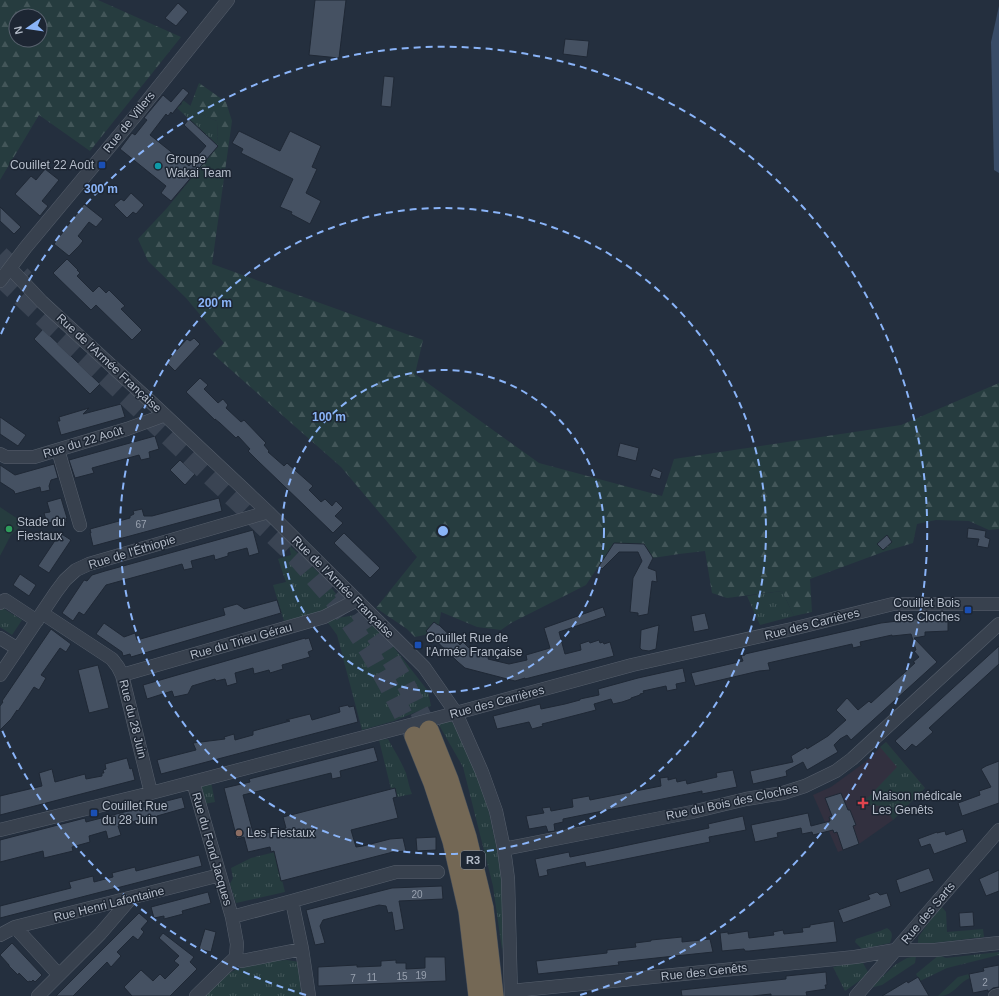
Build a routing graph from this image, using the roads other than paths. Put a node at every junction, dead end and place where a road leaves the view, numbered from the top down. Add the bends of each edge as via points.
1 (228, 0) edge
2 (10, 268) junction
3 (0, 281) edge
4 (165, 415) junction
5 (58, 450) junction
6 (0, 454) edge
7 (268, 512) junction
8 (80, 525) dead end
9 (357, 600) junction
10 (0, 603) edge
11 (999, 604) edge
12 (40, 617) junction
13 (999, 624) edge
14 (0, 638) edge
15 (18, 649) junction
16 (0, 675) edge
17 (122, 675) junction
18 (456, 713) junction
19 (193, 782) junction
20 (151, 793) junction
21 (0, 830) edge
22 (999, 830) edge
23 (504, 849) junction
24 (438, 872) dead end
25 (220, 875) junction
26 (131, 898) junction
27 (292, 901) junction
28 (232, 917) junction
29 (15, 928) junction
30 (0, 935) edge
31 (999, 943) edge
32 (302, 949) junction
33 (896, 950) junction
34 (236, 957) junction
35 (59, 975) junction
36 (505, 994) edge
37 (999, 995) edge
38 (38, 996) edge
39 (196, 996) edge
40 (309, 996) edge
41 (478, 996) edge
42 (856, 996) edge
43 (995, 996) edge

1 - 2 street, Rue de Villers
2 - 3 street, Rue de Villers
2 - 4 street, Rue de l'Armée Française via 42,302
4 - 5 street, Rue du 22 Août
4 - 7 street, Rue de l'Armée Française
5 - 6 street, Rue du 22 Août via 34,457 6,457
5 - 8 street
7 - 9 street, Rue de l'Armée Française
7 - 12 street, Rue de l'Éthiopie via 89,564 76,570 65,580
9 - 17 street, Rue du Trieu Gérau via 324,617
9 - 18 street, Rue de l'Armée Française via 424,667
10 - 12 street, Rue du 28 Juin via 5,600
11 - 18 street, Rue des Carrières via 892,604 632,666
12 - 15 street, Rue de l'Éthiopie
12 - 17 street, Rue du 28 Juin via 112,659
13 - 23 street, Rue du Bois des Cloches via 852,759 836,771 806,786 784,793
14 - 15 street
15 - 16 street, Rue de l'Éthiopie
17 - 20 street, Rue du 28 Juin
18 - 19 street, Rue des Carrières
18 - 23 street, Rue de l'Armée Française via 496,811
19 - 20 street, Rue des Carrières
19 - 25 street, Rue du Fond Jacques
20 - 21 street, Rue des Carrières
22 - 33 street, Rue des Sarts
23 - 36 street, Rue de l'Armée Française via 508,879
24 - 27 street via 396,872
25 - 26 street, Rue Henri Lafontaine
25 - 28 street, Rue du Fond Jacques
26 - 29 street, Rue Henri Lafontaine
26 - 35 street
27 - 28 street
27 - 32 street
28 - 34 street, Rue du Fond Jacques via 237,944
29 - 30 street, Rue Henri Lafontaine
29 - 35 street
31 - 33 street, Rue des Genêts via 935,950
32 - 34 street via 242,961
32 - 40 street
33 - 36 street, Rue des Genêts via 855,957
33 - 42 street, Rue des Sarts
34 - 39 street
35 - 38 street
36 - 41 highway, R3 via 468,836 449,780 422,733 433,783 452,841 468,911
37 - 43 street

